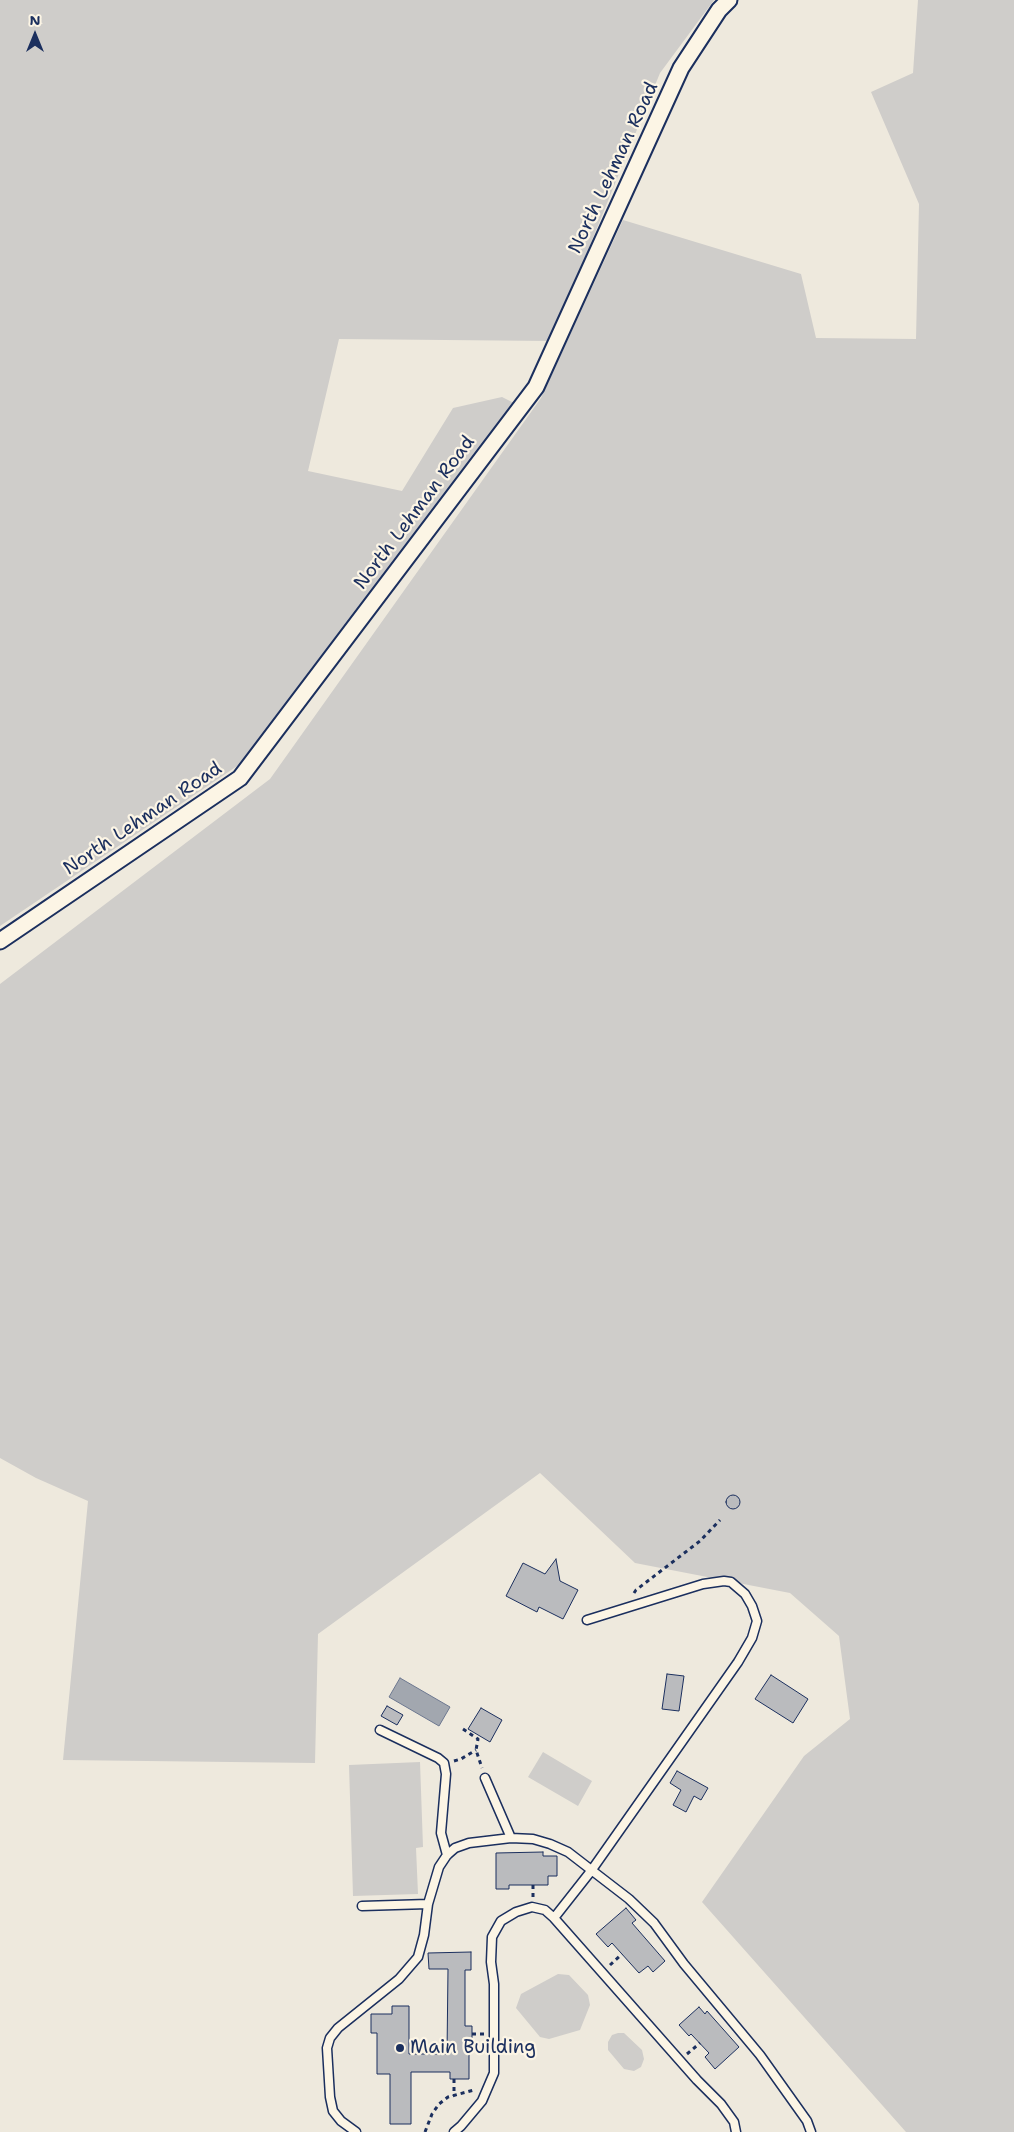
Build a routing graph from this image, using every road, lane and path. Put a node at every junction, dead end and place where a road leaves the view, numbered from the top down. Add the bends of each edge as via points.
1 (729, 0) edge
2 (0, 941) edge
3 (720, 1520) dead end
4 (627, 1607) junction
5 (587, 1620) dead end
6 (463, 1729) dead end
7 (380, 1730) dead end
8 (476, 1750) junction
9 (444, 1763) junction
10 (485, 1778) joint
11 (511, 1838) junction
12 (447, 1854) junction
13 (591, 1871) junction
14 (533, 1885) dead end
15 (524, 1900) dead end
16 (533, 1900) junction
17 (428, 1904) junction
18 (362, 1906) dead end
19 (560, 1910) junction
20 (554, 1918) junction
21 (622, 1954) dead end
22 (602, 1959) dead end
23 (608, 1966) junction
24 (615, 1973) dead end
25 (486, 2026) dead end
26 (472, 2034) dead end
27 (486, 2034) junction
28 (700, 2043) dead end
29 (486, 2044) dead end
30 (679, 2048) dead end
31 (686, 2055) junction
32 (692, 2062) dead end
33 (454, 2079) dead end
34 (477, 2089) dead end
35 (454, 2096) junction
36 (356, 2132) edge
37 (425, 2132) edge
38 (454, 2132) edge
39 (736, 2132) edge
40 (811, 2132) edge

1 - 2 street, North Lehman Road via 681,68 536,387 240,778
3 - 4 path via 700,1541 636,1590
4 - 5 lane
4 - 13 lane via 703,1584 724,1581 731,1582 745,1594 757,1621 752,1638 738,1662
6 - 8 path via 478,1739
7 - 9 lane
8 - 9 path via 461,1760
8 - 10 path
9 - 12 lane via 446,1774 440,1833
10 - 11 lane
11 - 12 lane via 469,1843
11 - 13 lane via 534,1839 550,1844 568,1852
12 - 17 lane via 439,1867
13 - 19 lane
13 - 40 lane via 654,1922 684,1964 760,2055 807,2121
14 - 16 path
15 - 16 path
16 - 19 path via 539,1899
17 - 18 lane
17 - 36 lane via 418,1957 400,1978 330,2038 327,2048 330,2097 334,2111
19 - 20 lane
20 - 38 lane via 545,1910 532,1907 501,1921 492,1937 494,2073 482,2102
20 - 39 lane via 721,2104 734,2122
21 - 23 path
22 - 23 path
23 - 24 path
25 - 27 path
26 - 27 path
27 - 29 path
28 - 31 path
30 - 31 path
31 - 32 path
33 - 35 path
34 - 35 path
35 - 37 path via 439,2104

